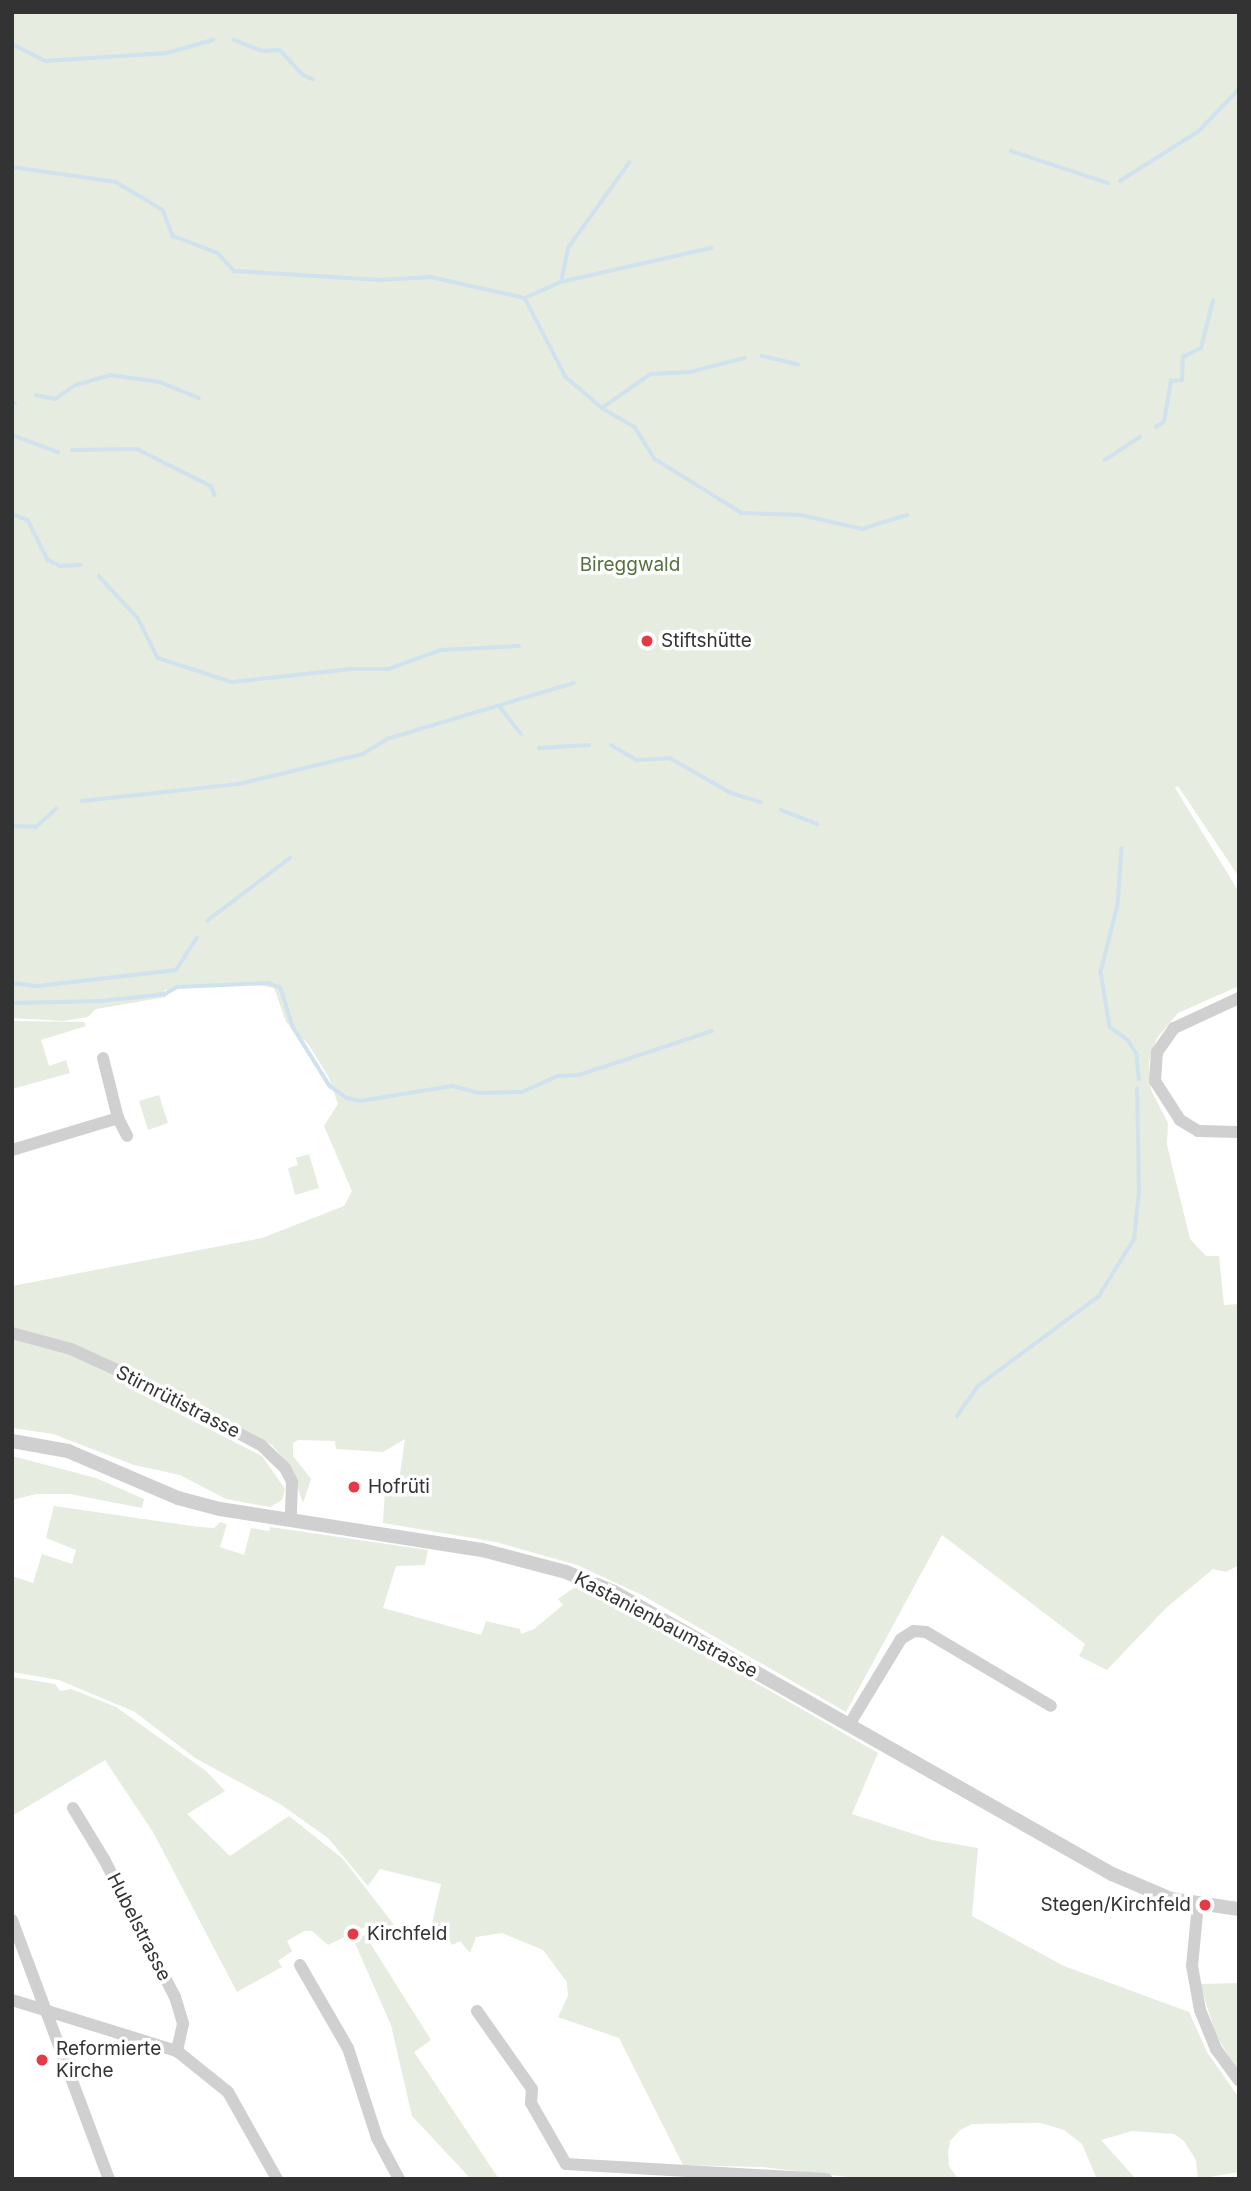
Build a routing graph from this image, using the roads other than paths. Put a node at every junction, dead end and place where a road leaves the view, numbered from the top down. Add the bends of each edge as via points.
1 (1239, 998) edge
2 (103, 1058) dead end
3 (118, 1118) junction
4 (1239, 1132) edge
5 (127, 1136) dead end
6 (12, 1150) edge
7 (12, 1333) edge
8 (12, 1441) edge
9 (291, 1520) junction
10 (1051, 1706) dead end
11 (849, 1725) junction
12 (72, 1808) dead end
13 (1198, 1904) junction
14 (1239, 1909) edge
15 (12, 1920) edge
16 (300, 1965) dead end
17 (12, 2000) edge
18 (47, 2010) junction
19 (477, 2011) dead end
20 (177, 2051) junction
21 (1239, 2081) edge
22 (109, 2179) edge
23 (277, 2179) edge
24 (399, 2179) edge
25 (827, 2179) edge

1 - 4 street via 1174,1028 1157,1052 1155,1081 1180,1120 1198,1131
2 - 3 street
3 - 5 street
3 - 6 street
7 - 9 street, Stirnrütistrasse via 71,1349 261,1445 285,1468 292,1482
8 - 9 street, Kastanienbaumstrasse via 68,1451 194,1503
9 - 11 street, Kastanienbaumstrasse via 482,1550 566,1572 614,1592
10 - 11 street via 926,1632 914,1631 901,1639
11 - 13 street, Kastanienbaumstrasse via 1112,1874 1164,1896
12 - 20 street, Hubelstrasse via 104,1859 175,1997 183,2024
13 - 14 street, Kastanienbaumstrasse
13 - 21 street via 1192,1968 1200,2010 1216,2049
15 - 18 street
16 - 24 street via 348,2048 377,2138
17 - 18 street
18 - 20 street
18 - 22 street
19 - 25 street via 532,2089 531,2103 565,2164
20 - 23 street via 228,2092

